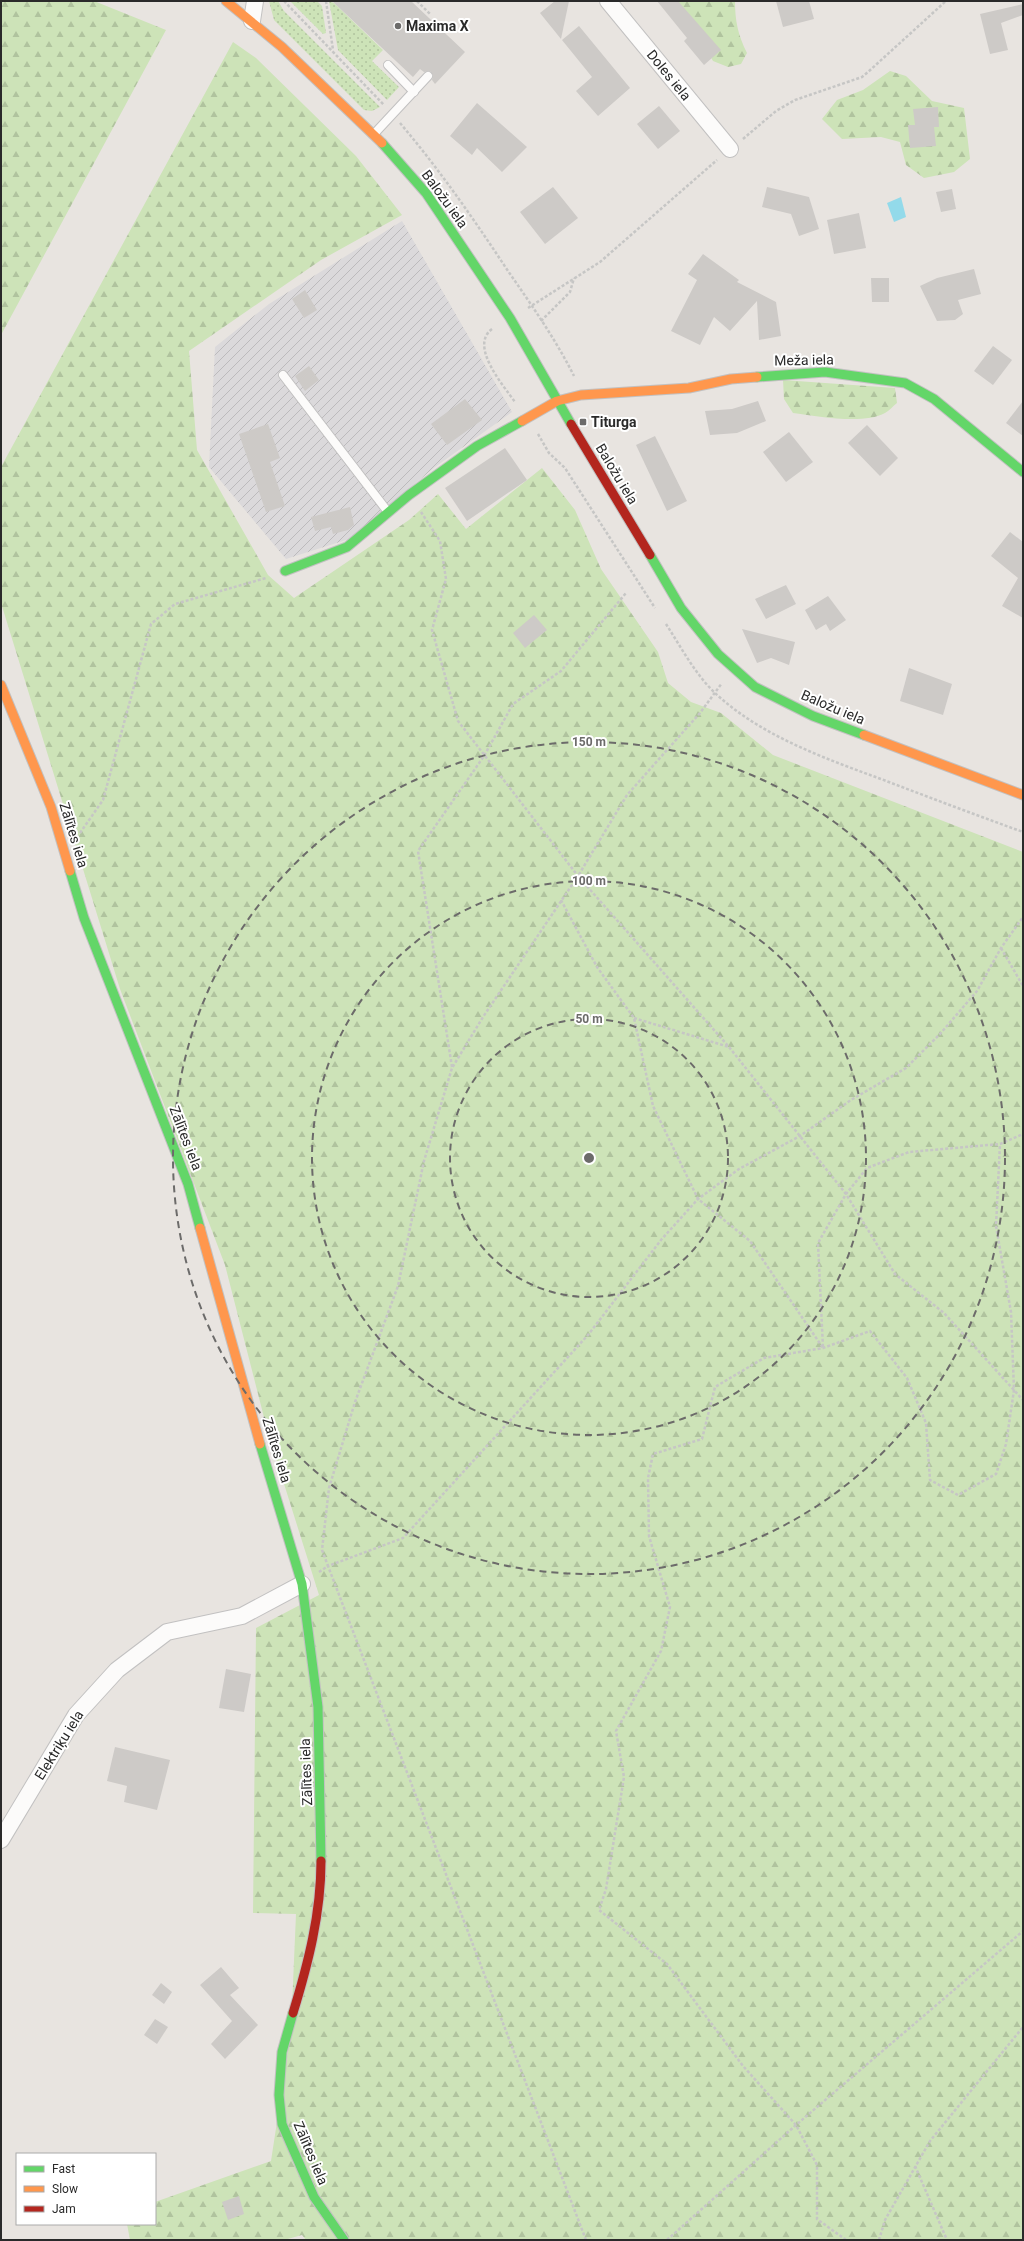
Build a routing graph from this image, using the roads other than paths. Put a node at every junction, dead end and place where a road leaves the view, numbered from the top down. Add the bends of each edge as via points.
1 (226, 1) edge
2 (256, 1) edge
3 (608, 1) edge
4 (252, 21) junction
5 (388, 65) dead end
6 (428, 76) dead end
7 (414, 92) junction
8 (374, 134) junction
9 (730, 149) dead end
10 (283, 375) dead end
11 (557, 401) junction
12 (1023, 472) edge
13 (388, 513) junction
14 (285, 571) road end
15 (1, 685) edge
16 (1023, 795) edge
17 (302, 1584) junction
18 (1, 1840) edge
19 (344, 2240) edge

1 - 4 street, Baložu iela
2 - 4 street
3 - 9 street, Doles iela
4 - 8 street, Baložu iela
5 - 7 lane
6 - 7 lane
7 - 8 lane
8 - 11 street, Baložu iela via 426,193 510,318
10 - 13 lane
11 - 12 street, Meža iela via 581,395 689,388 731,378 824,372 880,378 905,383 934,399
11 - 13 street, Meža iela via 476,446
11 - 16 street, Baložu iela via 681,608 718,654 755,688 813,716
13 - 14 street, Meža iela via 347,547
15 - 17 street, Zālītes iela via 51,807 84,918 188,1184 252,1416
17 - 18 street, Elektriķu iela via 242,1616 167,1632 116,1670 76,1715
17 - 19 street, Zālītes iela via 318,1707 321,1883 310,1958 282,2052 279,2095 282,2124 314,2197

